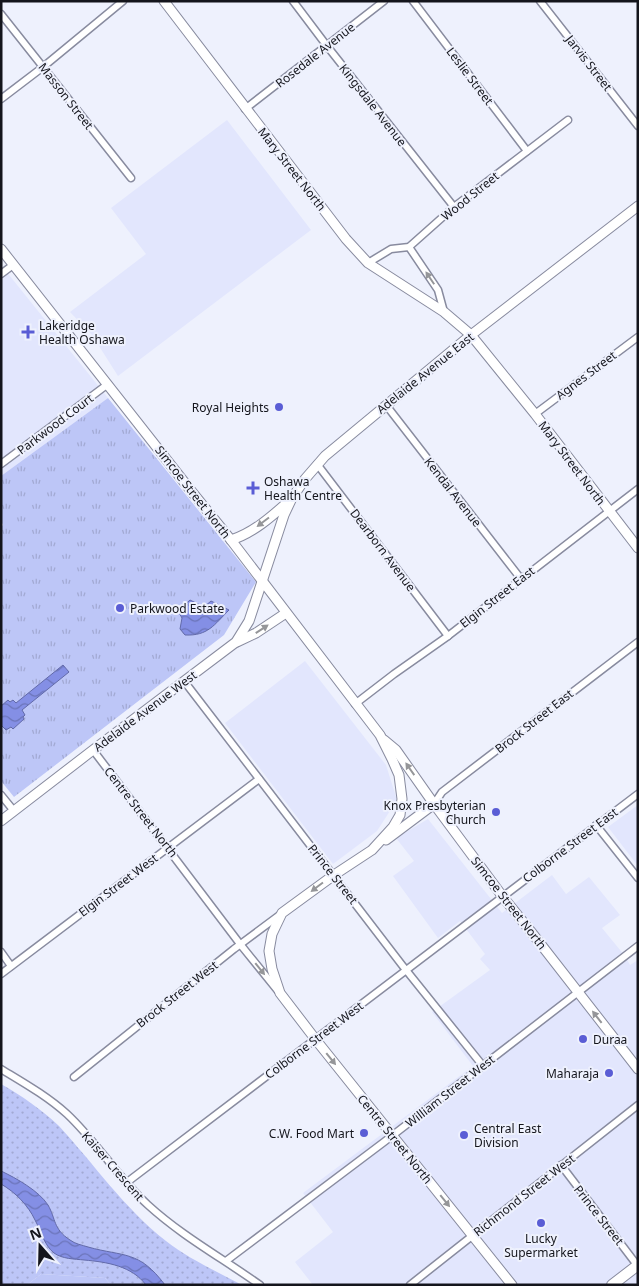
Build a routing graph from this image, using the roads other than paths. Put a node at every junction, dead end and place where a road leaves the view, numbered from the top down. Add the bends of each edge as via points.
1 (123, 1) edge
2 (164, 1) edge
3 (293, 1) edge
4 (384, 1) edge
5 (413, 1) edge
6 (540, 1) edge
7 (1, 14) edge
8 (327, 46) junction
9 (43, 67) junction
10 (1, 99) edge
11 (245, 109) junction
12 (568, 120) dead end
13 (638, 126) edge
14 (527, 151) junction
15 (131, 178) dead end
16 (638, 206) edge
17 (454, 207) junction
18 (409, 247) junction
19 (1, 249) edge
20 (368, 263) junction
21 (13, 265) junction
22 (1, 274) edge
23 (444, 312) junction
24 (471, 335) junction
25 (638, 337) edge
26 (108, 384) junction
27 (386, 405) junction
28 (535, 414) junction
29 (1, 464) edge
30 (318, 464) junction
31 (638, 489) edge
32 (292, 498) junction
33 (608, 511) junction
34 (231, 540) junction
35 (638, 548) edge
36 (521, 579) junction
37 (262, 581) junction
38 (286, 613) junction
39 (448, 636) junction
40 (236, 642) junction
41 (638, 642) edge
42 (184, 682) junction
43 (356, 704) junction
44 (382, 738) junction
45 (93, 750) junction
46 (259, 779) junction
47 (638, 794) edge
48 (1, 795) edge
49 (402, 799) joint
50 (434, 804) junction
51 (14, 811) junction
52 (1, 822) edge
53 (596, 825) junction
54 (168, 847) junction
55 (372, 850) junction
56 (334, 875) junction
57 (638, 878) edge
58 (503, 897) junction
59 (282, 913) junction
60 (240, 944) junction
61 (638, 946) edge
62 (269, 951) joint
63 (1, 952) edge
64 (11, 966) junction
65 (406, 970) junction
66 (1, 974) edge
67 (578, 992) junction
68 (280, 993) junction
69 (316, 1040) junction
70 (483, 1066) junction
71 (1, 1069) edge
72 (638, 1069) edge
73 (74, 1077) dead end
74 (638, 1105) edge
75 (392, 1136) junction
76 (561, 1165) junction
77 (126, 1182) junction
78 (473, 1235) junction
79 (226, 1261) junction
80 (638, 1265) edge
81 (260, 1285) edge
82 (410, 1285) edge
83 (512, 1285) edge
84 (612, 1285) edge

1 - 9 street
2 - 11 main road, Mary Street North
3 - 8 street, Kingsdale Avenue
4 - 8 street, Rosedale Avenue
5 - 14 street, Leslie Street
6 - 13 street, Jarvis Street
7 - 9 street, Masson Street
8 - 11 street, Rosedale Avenue
8 - 17 street, Kingsdale Avenue
9 - 10 street
9 - 15 street, Masson Street
11 - 20 main road, Mary Street North
12 - 14 street, Wood Street
14 - 17 street, Wood Street
16 - 24 main road, Adelaide Avenue East
17 - 18 street, Wood Street
18 - 20 street, Wood Street via 391,249
23 -> 18 street via 438,290
19 - 21 main road, Simcoe Street North
20 - 23 main road, Mary Street North
21 - 22 street
21 - 26 main road, Simcoe Street North
23 - 24 main road, Mary Street North
24 - 27 main road, Adelaide Avenue East
24 - 28 main road, Mary Street North
25 - 28 street, Agnes Street
26 - 29 street, Parkwood Court
26 - 34 main road, Simcoe Street North
27 - 30 main road, Adelaide Avenue East
27 - 36 street, Kendal Avenue
28 - 33 main road, Mary Street North
30 - 32 main road, Adelaide Avenue East
30 - 39 street, Dearborn Avenue
31 - 33 street, Elgin Street East
32 -> 34 main road via 248,533
32 - 37 main road, Adelaide Avenue East
33 - 35 main road, Mary Street North
33 - 36 street, Elgin Street East
34 - 37 main road, Simcoe Street North
36 - 39 street, Elgin Street East
37 - 38 main road, Simcoe Street North
37 - 40 main road, Adelaide Avenue West via 249,621
40 -> 38 main road
38 - 43 main road, Simcoe Street North
39 - 43 street, Elgin Street East
40 - 42 main road, Adelaide Avenue West
41 - 50 street, Brock Street East via 442,792
42 - 45 main road, Adelaide Avenue West
42 - 46 street, Prince Street
43 - 44 main road, Simcoe Street North
44 - 49 main road, Simcoe Street North via 399,775
50 -> 44 main road, Simcoe Street North via 396,750
45 - 51 main road, Adelaide Avenue West
45 - 54 street, Centre Street North
46 - 54 street, Elgin Street West
46 - 56 street, Prince Street
47 - 53 street, Colborne Street East
48 - 51 street
49 - 55 main road, Brock Street West via 400,816
50 - 55 main road
50 - 58 main road, Simcoe Street North
51 - 52 main road, Adelaide Avenue West
53 - 57 street
53 - 58 street, Colborne Street East
54 - 60 street, Centre Street North
54 - 64 street, Elgin Street West
55 - 56 main road, Brock Street West
56 -> 59 main road, Brock Street West
56 - 65 street, Prince Street
58 - 65 street, Colborne Street West
58 - 67 main road, Simcoe Street North
59 - 60 street, Brock Street West
59 - 62 main road, Brock Street West via 272,934
60 -> 68 street, Centre Street North
60 - 73 street, Brock Street West
61 - 67 street, William Street West
62 - 68 main road, Centre Street North
63 - 64 street
64 - 66 street, Elgin Street West
65 - 69 street, Colborne Street West
65 - 70 street, Prince Street
67 - 70 street, William Street West
72 -> 67 main road, Simcoe Street North
68 - 69 main road, Centre Street North
69 -> 75 main road, Centre Street North
69 - 77 street, Colborne Street West
70 - 75 street, William Street West
71 - 77 street, Kaiser Crescent via 45,1096 68,1115
74 - 76 street, Richmond Street West
75 -> 78 main road, Centre Street North
75 - 79 street, William Street West
76 - 78 street, Richmond Street West
76 - 80 street, Prince Street
77 - 79 street, Kaiser Crescent via 167,1222
78 - 82 street, Richmond Street West
78 - 83 main road, Centre Street North
79 - 81 street, Kaiser Crescent
80 - 84 main road

